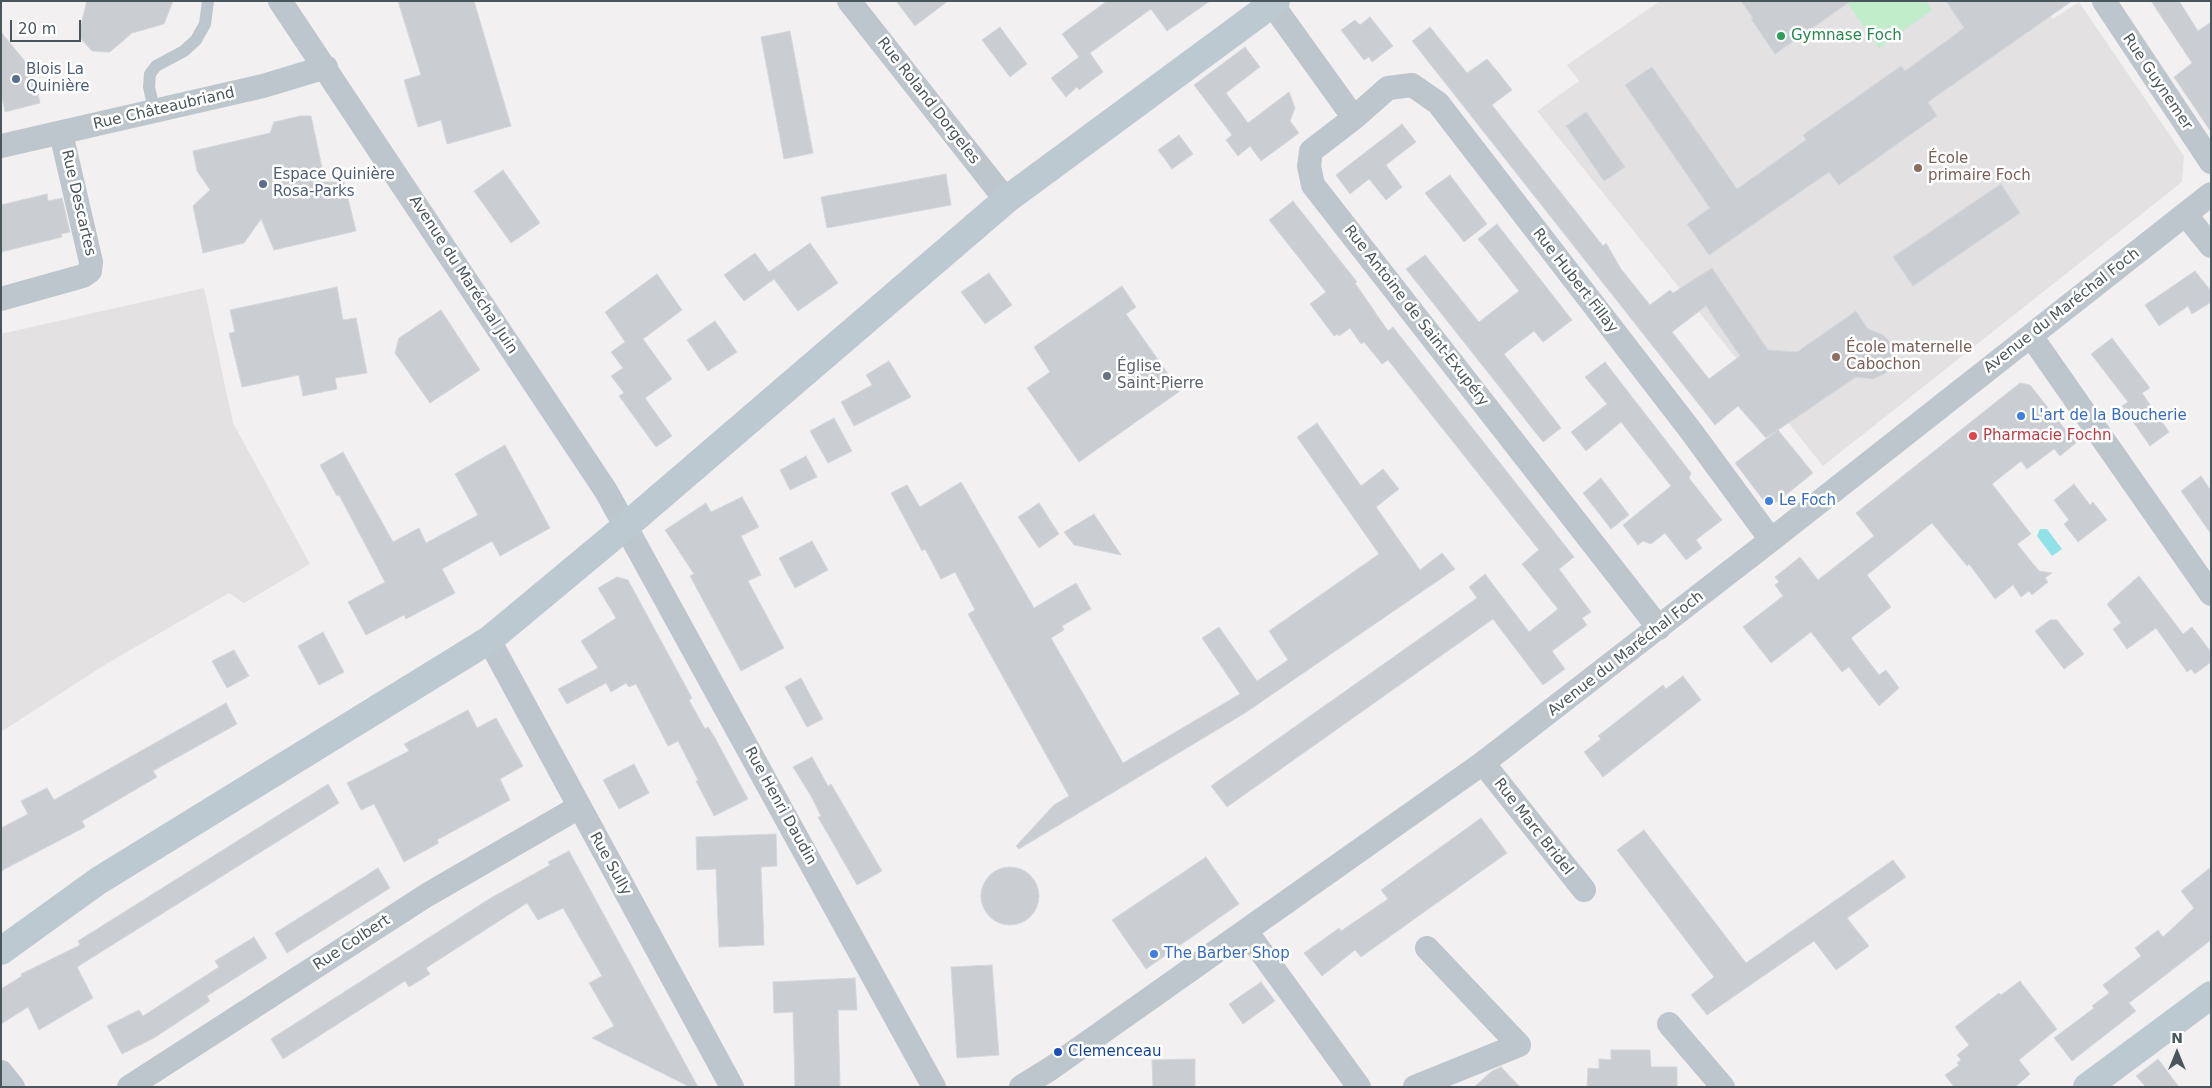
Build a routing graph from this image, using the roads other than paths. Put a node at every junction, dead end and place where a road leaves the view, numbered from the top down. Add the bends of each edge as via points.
1 (208, 1) edge
2 (280, 1) edge
3 (849, 1) edge
4 (2104, 1) edge
5 (1274, 3) edge
6 (326, 67) junction
7 (154, 110) junction
8 (1354, 118) junction
9 (61, 133) junction
10 (1, 146) edge
11 (2211, 162) edge
12 (2211, 194) edge
13 (1006, 200) junction
14 (2185, 214) junction
15 (2211, 246) edge
16 (1, 299) edge
17 (2031, 336) junction
18 (626, 526) junction
19 (1771, 540) junction
20 (2211, 594) edge
21 (1659, 628) junction
22 (489, 640) junction
23 (1483, 764) junction
24 (579, 807) junction
25 (1584, 890) dead end
26 (1246, 931) junction
27 (1427, 948) dead end
28 (1, 951) edge
29 (2211, 995) edge
30 (1669, 1024) dead end
31 (1, 1072) edge
32 (12, 1087) edge
33 (129, 1087) edge
34 (732, 1087) edge
35 (934, 1087) edge
36 (1021, 1087) edge
37 (1359, 1087) edge
38 (1415, 1087) edge
39 (1723, 1087) edge
40 (2087, 1087) edge

1 - 7 lane via 205,24 196,40 184,51 156,66 150,74
2 - 6 street, Avenue du Maréchal Juin
3 - 13 street, Rue Roland Dorgeles
4 - 11 street, Rue Guynemer
5 - 8 street
5 - 13 street
6 - 7 street, Rue Châteaubriand via 263,86
6 - 18 street, Avenue du Maréchal Juin
7 - 9 street, Rue Châteaubriand
8 - 19 street, Rue Hubert Fillay via 1388,88 1412,85 1438,104 1691,431
8 - 21 street, Rue Antoine de Saint-Exupéry via 1312,151 1308,166 1313,185
9 - 10 street, Rue Châteaubriand
9 - 16 street, Rue Descartes via 91,262 90,271 83,276
12 - 14 street, Avenue du Maréchal Foch
13 - 18 street
14 - 15 street
14 - 17 street, Avenue du Maréchal Foch
17 - 19 street, Avenue du Maréchal Foch
17 - 20 street
18 - 22 street
18 - 35 street, Rue Henri Daudin
19 - 21 street, Avenue du Maréchal Foch
21 - 23 street, Avenue du Maréchal Foch
22 - 24 street, Rue Sully
22 - 28 street via 98,881
23 - 25 street, Rue Marc Bridel
23 - 26 street, Avenue du Maréchal Foch
24 - 33 street, Rue Colbert via 427,895
24 - 34 street, Rue Sully
26 - 36 street, Avenue du Maréchal Foch
26 - 37 street
27 - 38 street via 1519,1045
29 - 40 street
30 - 39 street
31 - 32 street

